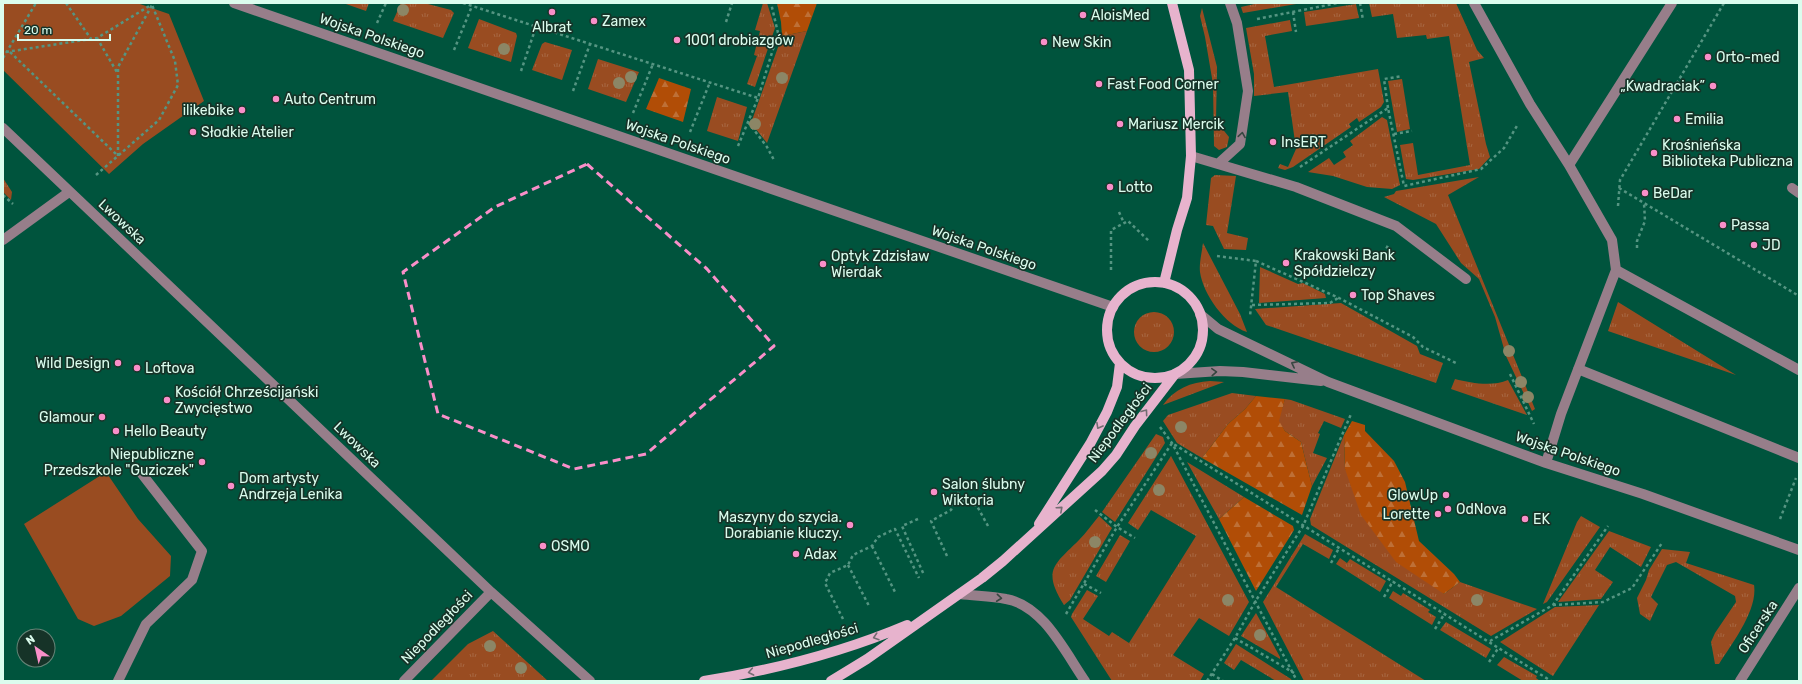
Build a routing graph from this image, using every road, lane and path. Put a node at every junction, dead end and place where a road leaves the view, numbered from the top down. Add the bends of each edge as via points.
1 (36, 3) edge
2 (66, 3) edge
3 (234, 3) edge
4 (386, 3) edge
5 (462, 3) edge
6 (732, 3) edge
7 (771, 3) edge
8 (1172, 3) edge
9 (1230, 3) edge
10 (1338, 3) edge
11 (1360, 3) edge
12 (1474, 3) edge
13 (1672, 3) edge
14 (1724, 3) edge
15 (152, 5) junction
16 (472, 6) junction
17 (1293, 12) junction
18 (1363, 20) dead end
19 (726, 22) dead end
20 (1237, 23) junction
21 (377, 24) dead end
22 (536, 26) junction
23 (1296, 32) dead end
24 (97, 38) junction
25 (91, 39) junction
26 (590, 44) junction
27 (454, 50) dead end
28 (6, 52) junction
29 (10, 52) junction
30 (3, 58) edge
31 (653, 64) junction
32 (520, 72) dead end
33 (118, 74) junction
34 (1402, 76) dead end
35 (710, 82) junction
36 (573, 91) dead end
37 (758, 98) junction
38 (1388, 108) junction
39 (632, 113) dead end
40 (748, 122) junction
41 (3, 128) edge
42 (1412, 131) dead end
43 (690, 132) dead end
44 (1394, 134) junction
45 (738, 146) dead end
46 (1504, 148) dead end
47 (118, 156) junction
48 (1191, 156) junction
49 (774, 160) dead end
50 (1218, 164) junction
51 (1569, 165) junction
52 (96, 175) dead end
53 (1278, 182) junction
54 (1619, 188) junction
55 (69, 192) junction
56 (3, 195) edge
57 (1644, 203) junction
58 (13, 204) dead end
59 (1618, 210) dead end
60 (1119, 212) dead end
61 (1124, 223) junction
62 (3, 240) edge
63 (1149, 241) dead end
64 (1633, 245) dead end
65 (1217, 256) dead end
66 (1256, 261) junction
67 (1111, 270) dead end
68 (1616, 270) junction
69 (1466, 279) dead end
70 (1164, 283) junction
71 (1799, 296) edge
72 (1339, 298) junction
73 (1252, 305) junction
74 (1113, 307) junction
75 (1200, 314) junction
76 (1250, 316) dead end
77 (1120, 363) junction
78 (1456, 363) dead end
79 (1578, 368) junction
80 (1799, 370) edge
81 (1175, 374) junction
82 (1510, 374) dead end
83 (1328, 382) junction
84 (1351, 414) dead end
85 (1156, 424) dead end
86 (1534, 424) dead end
87 (1172, 443) junction
88 (1799, 458) edge
89 (1546, 463) junction
90 (1799, 471) edge
91 (142, 474) dead end
92 (963, 482) dead end
93 (956, 499) junction
94 (1095, 510) dead end
95 (1780, 518) dead end
96 (918, 519) dead end
97 (988, 526) dead end
98 (1304, 526) junction
99 (1608, 526) dead end
100 (1117, 527) junction
101 (1031, 536) junction
102 (1135, 538) dead end
103 (1662, 543) dead end
104 (872, 546) junction
105 (1339, 548) junction
106 (1799, 550) edge
107 (948, 556) dead end
108 (1330, 564) dead end
109 (848, 565) junction
110 (924, 575) dead end
111 (919, 578) dead end
112 (1393, 581) junction
113 (1084, 584) junction
114 (1799, 588) edge
115 (491, 592) junction
116 (895, 592) dead end
117 (1101, 593) dead end
118 (960, 594) junction
119 (1384, 597) dead end
120 (1255, 602) junction
121 (1553, 605) junction
122 (869, 606) dead end
123 (1066, 614) dead end
124 (1445, 614) junction
125 (925, 618) junction
126 (843, 619) dead end
127 (1436, 629) dead end
128 (1235, 638) junction
129 (1489, 641) junction
130 (1500, 647) junction
131 (1489, 662) dead end
132 (1212, 674) junction
133 (1294, 674) junction
134 (118, 681) edge
135 (404, 681) edge
136 (590, 681) edge
137 (704, 681) edge
138 (831, 681) edge
139 (1085, 681) edge
140 (1207, 681) edge
141 (1223, 681) edge
142 (1297, 681) edge
143 (1550, 681) edge
144 (1740, 681) edge

1 - 28 path
2 - 25 path
3 - 74 street, Wojska Polskiego
4 - 21 path
5 - 16 path
6 - 19 path
7 - 37 path via 778,33
8 - 48 main road via 1189,70
9 - 20 street
10 - 17 path
11 - 18 path
12 - 51 street via 1530,104
13 - 51 street
14 - 54 path via 1620,180
15 - 24 path
15 - 33 path via 118,67
15 - 47 path via 175,61 178,85 159,120
16 - 22 path
16 - 27 path
17 - 20 path
17 - 23 path
50 -> 20 street via 1240,144 1248,91
22 - 26 path
22 - 32 path
24 - 25 path
24 - 33 path
25 - 29 path
26 - 31 path
26 - 36 path
28 - 29 path
28 - 30 path
29 - 47 path
31 - 35 path
31 - 39 path
33 - 47 path
34 - 38 path via 1384,80
35 - 37 path
35 - 43 path
37 - 40 path
38 - 44 path
38 - 53 path
40 - 45 path
40 - 49 path
41 - 55 street, Lwowska
42 - 44 path
44 - 46 path via 1404,186 1481,169
47 - 52 path
48 - 50 street
48 - 70 main road via 1187,198
50 - 53 street
51 - 68 street via 1612,240
53 - 69 street via 1396,226
54 - 57 path
54 - 59 path
55 - 62 street
55 - 115 street, Lwowska
56 - 58 path
57 - 64 path via 1644,221 1637,248
57 - 71 path
60 - 61 path
61 - 63 path via 1128,221
61 - 67 path via 1111,230
65 - 66 path
66 - 72 path
66 - 73 path
68 - 79 street
68 - 80 street
70 - 74 main road via 1149,282 1135,287 1122,296
70 - 75 main road via 1188,296
72 - 73 path via 1330,302
72 - 78 path via 1413,337 1423,347
73 - 76 path
74 - 77 main road via 1108,321 1107,336 1112,351
75 - 81 main road via 1203,334 1200,347 1186,367
83 -> 75 street, Wojska Polskiego via 1218,328
77 - 81 main road via 1140,376 1164,378
77 -> 101 main road, Niepodległości via 1117,387 1107,412 1090,444
79 - 88 street
79 - 89 street
81 -> 83 street, Wojska Polskiego via 1243,372
101 -> 81 main road, Niepodległości via 1112,460
82 - 86 path
83 - 89 street, Wojska Polskiego
84 - 98 path
85 - 87 path via 1163,428
87 - 98 path
87 - 100 path
87 - 120 path
89 - 106 street, Wojska Polskiego via 1643,494
90 - 95 path
91 - 134 street via 202,551 192,580 146,624
92 - 93 path
93 - 97 path via 977,506
93 - 107 path via 951,510 931,521
94 - 100 path
96 - 110 path via 902,526
98 - 105 path
98 - 120 path
99 - 121 path
100 - 102 path
100 - 113 path
101 - 118 main road, Niepodległości
103 - 121 path via 1632,588 1603,602
104 - 109 path via 854,555
104 - 111 path via 878,537 895,529
104 - 116 path
105 - 108 path
105 - 112 path
109 - 122 path
109 - 126 path via 830,573 825,583
112 - 119 path
112 - 124 path
113 - 117 path
113 - 123 path
114 - 144 street, Oficerska
115 - 135 street, Niepodległości
115 - 136 street, Lwowska
118 - 125 main road, Niepodległości
118 -> 139 street via 1007,599 1033,610
120 - 128 path
120 - 133 path
121 - 129 path
124 - 127 path
124 - 129 path
125 -> 137 main road, Niepodległości via 889,633 809,658
125 - 138 main road, Niepodległości
128 - 132 path
128 - 133 path
129 - 130 path
130 - 131 path
130 - 143 path
132 - 140 path
132 - 141 path
133 - 142 path

